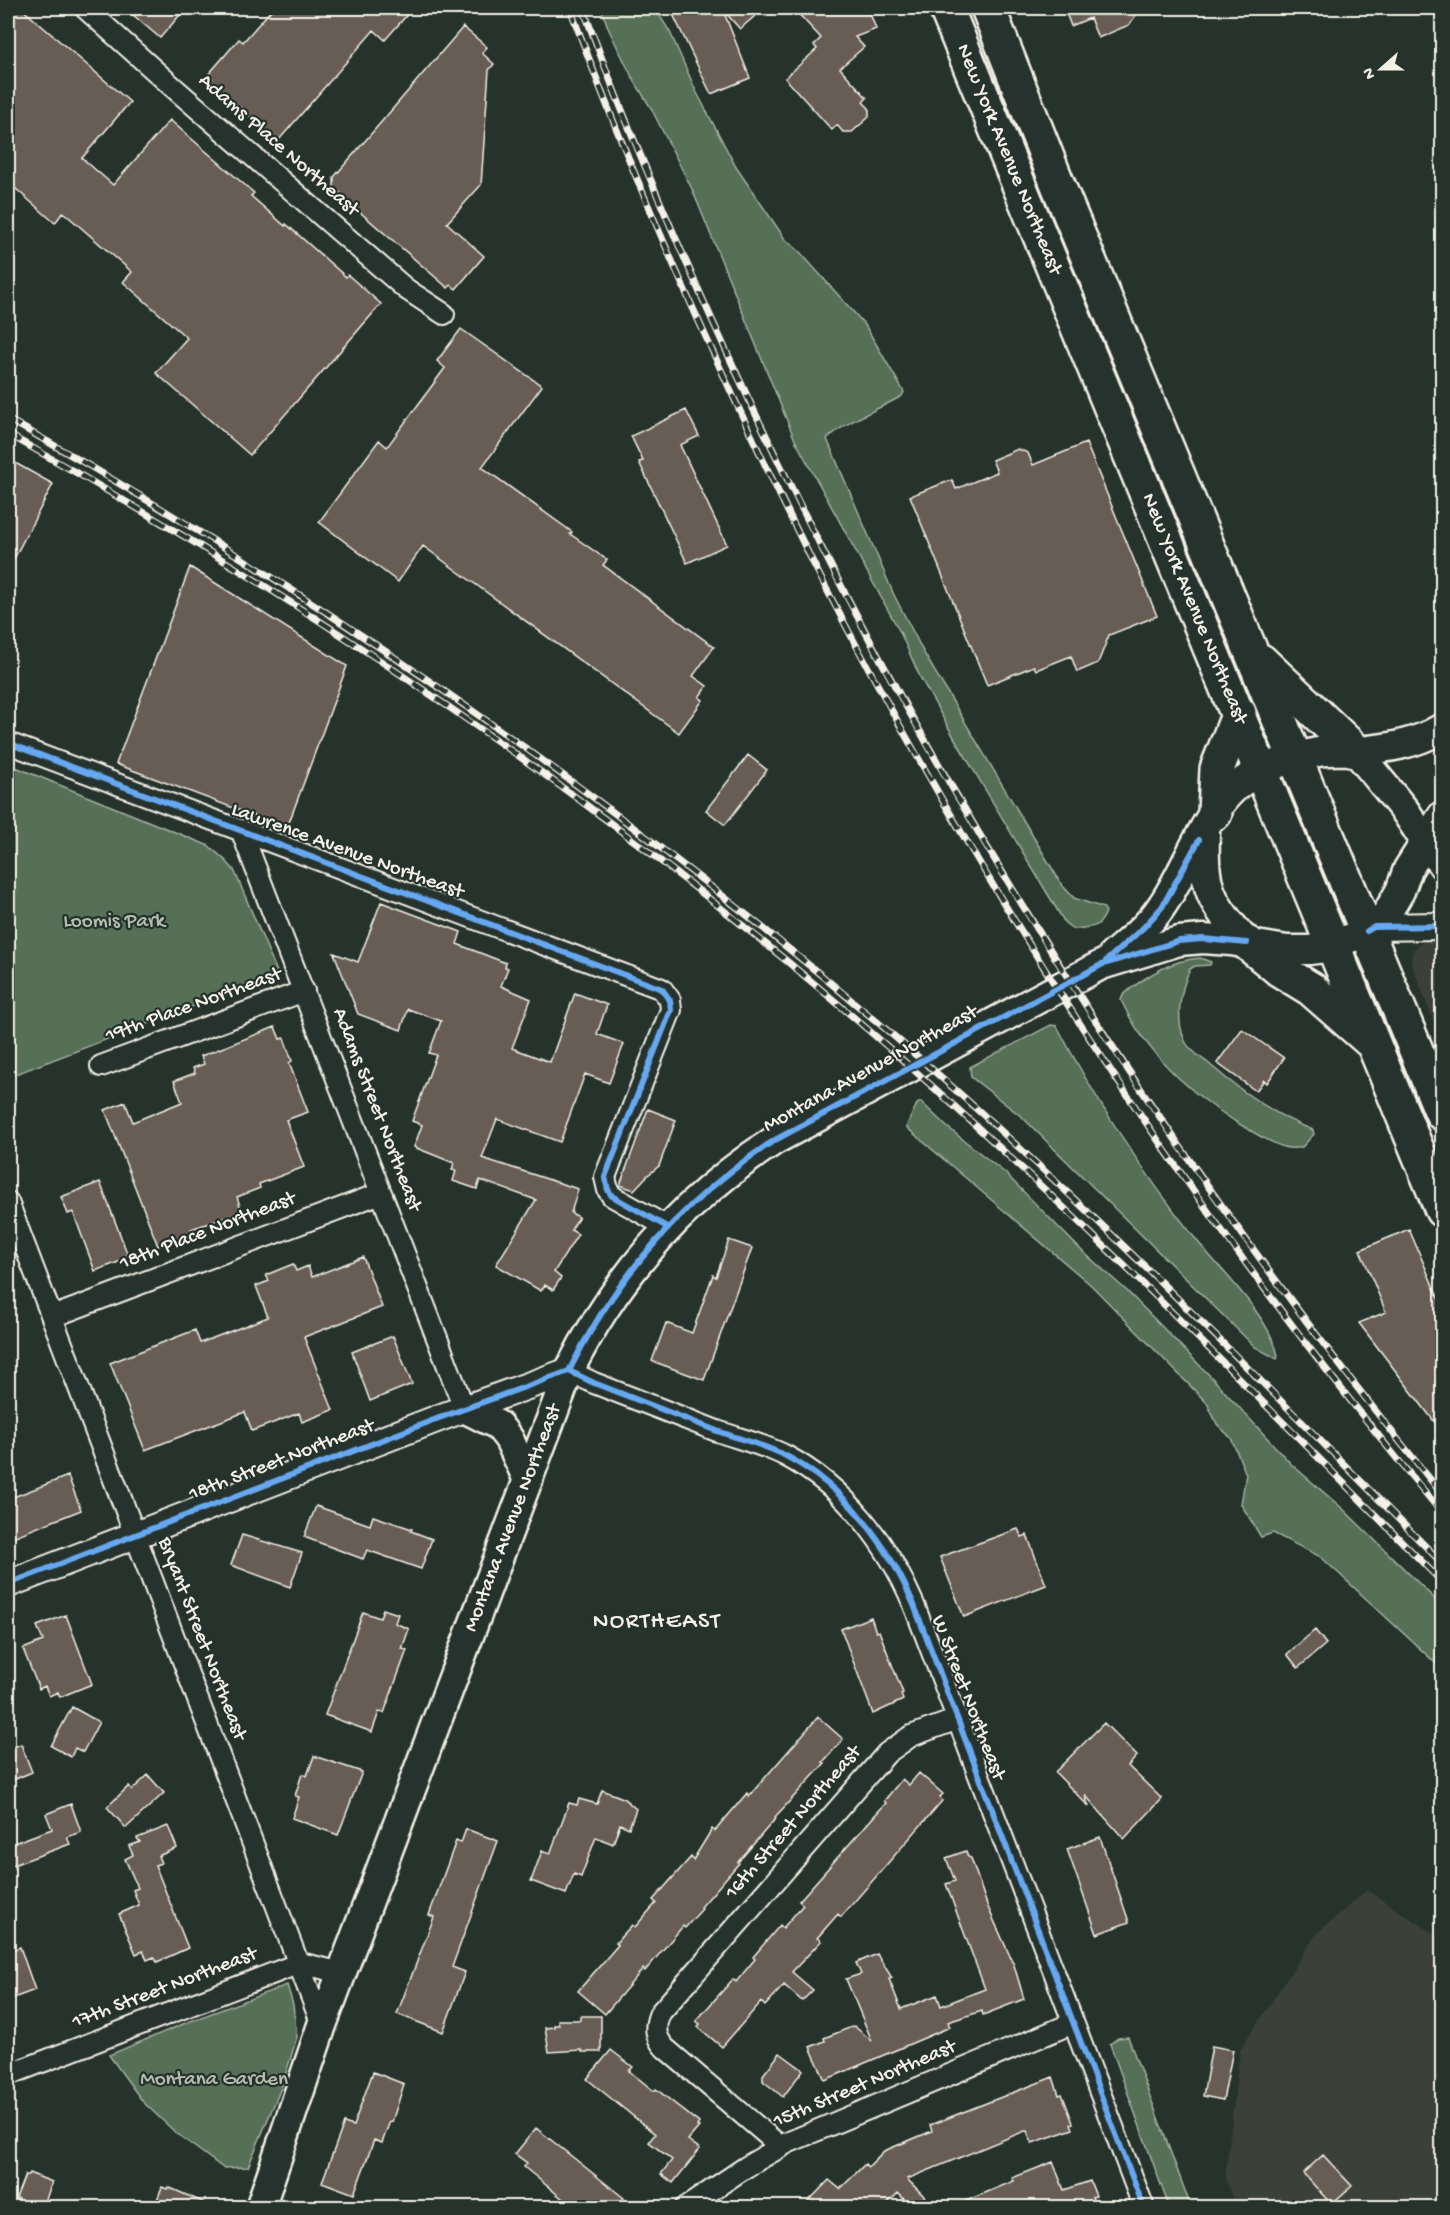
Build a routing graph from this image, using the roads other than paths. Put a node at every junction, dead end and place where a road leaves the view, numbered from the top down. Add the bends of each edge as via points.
1 (85, 8) edge
2 (946, 8) edge
3 (988, 8) edge
4 (1058, 185) junction
5 (1026, 198) junction
6 (444, 314) dead end
7 (1141, 383) junction
8 (1108, 396) junction
9 (1251, 650) junction
10 (1239, 713) junction
11 (1443, 728) edge
12 (8, 743) edge
13 (1356, 751) junction
14 (1296, 759) junction
15 (1262, 771) junction
16 (1443, 816) edge
17 (1210, 821) junction
18 (241, 830) junction
19 (1426, 843) junction
20 (1443, 866) edge
21 (1443, 926) edge
22 (1370, 929) junction
23 (1247, 943) junction
24 (1334, 945) junction
25 (1101, 964) junction
26 (304, 991) junction
27 (1376, 1047) junction
28 (101, 1066) dead end
29 (1443, 1113) edge
30 (381, 1193) junction
31 (8, 1202) edge
32 (1443, 1210) edge
33 (667, 1227) junction
34 (52, 1317) junction
35 (569, 1371) junction
36 (464, 1408) junction
37 (528, 1480) junction
38 (135, 1535) junction
39 (8, 1584) edge
40 (958, 1719) junction
41 (300, 1963) junction
42 (342, 1973) junction
43 (1073, 2023) junction
44 (322, 2025) junction
45 (8, 2074) edge
46 (780, 2147) junction
47 (260, 2208) edge
48 (685, 2208) edge
49 (1144, 2208) edge

1 - 6 street, Adams Place Northeast via 389,274
2 - 5 highway, New York Avenue Northeast
3 - 4 highway, New York Avenue Northeast
4 - 5 highway
4 - 7 highway, New York Avenue Northeast
5 - 8 highway, New York Avenue Northeast
7 - 8 highway
7 - 9 highway, New York Avenue Northeast
8 - 10 highway, New York Avenue Northeast
9 - 13 highway
9 - 14 highway, New York Avenue Northeast
10 - 15 highway, New York Avenue Northeast
10 - 17 highway via 1217,769
11 - 13 main road via 1412,742
12 - 18 street, Lawrence Avenue Northeast
13 - 14 main road, Montana Avenue Northeast via 1320,752
13 - 19 main road
14 - 15 main road, Montana Avenue Northeast
14 - 22 highway, New York Avenue Northeast
15 - 17 main road, Montana Avenue Northeast via 1236,786
15 - 24 highway, New York Avenue Northeast
16 - 19 main road
17 - 23 main road via 1204,869 1209,892
17 - 25 main road, Montana Avenue Northeast via 1162,907
18 - 26 street, Adams Street Northeast
18 - 33 street, Lawrence Avenue Northeast via 656,986 667,994 671,1010 605,1177 612,1196
19 - 20 street
19 - 22 main road via 1408,869 1391,908
21 - 22 street
22 - 24 main road, Montana Avenue Northeast
22 - 29 highway, New York Avenue Northeast
23 - 24 main road, Montana Avenue Northeast via 1296,951
23 - 25 main road, Montana Avenue Northeast via 1179,941
23 - 27 highway via 1311,989
24 - 27 highway, New York Avenue Northeast
25 - 33 main road, Montana Avenue Northeast via 775,1140 725,1175
26 - 28 street, 19th Place Northeast
26 - 30 street, Adams Street Northeast
27 - 32 highway, New York Avenue Northeast
30 - 34 street, 18th Place Northeast
30 - 36 street, Adams Street Northeast
31 - 34 street, Bryant Street Northeast
33 - 35 main road, Montana Avenue Northeast via 607,1303
34 - 38 street, Bryant Street Northeast
35 - 36 street, 18th Street Northeast
35 - 37 main road, Montana Avenue Northeast
35 - 40 street, W Street Northeast via 784,1456 832,1490 874,1531 893,1561
36 - 37 main road via 498,1425
36 - 38 street, 18th Street Northeast
37 - 42 main road, Montana Avenue Northeast
38 - 39 street, 18th Street Northeast
38 - 41 street, Bryant Street Northeast
40 - 43 street, W Street Northeast
40 - 46 street, 16th Street Northeast via 910,1736 887,1753 657,2020 655,2028 660,2042
41 - 42 street
41 - 44 street, Bryant Street Northeast
41 - 45 street, 17th Street Northeast
42 - 44 main road, Montana Avenue Northeast
43 - 46 street, 15th Street Northeast
43 - 49 street, W Street Northeast
44 - 47 main road, Montana Avenue Northeast
46 - 48 street, 15th Street Northeast

